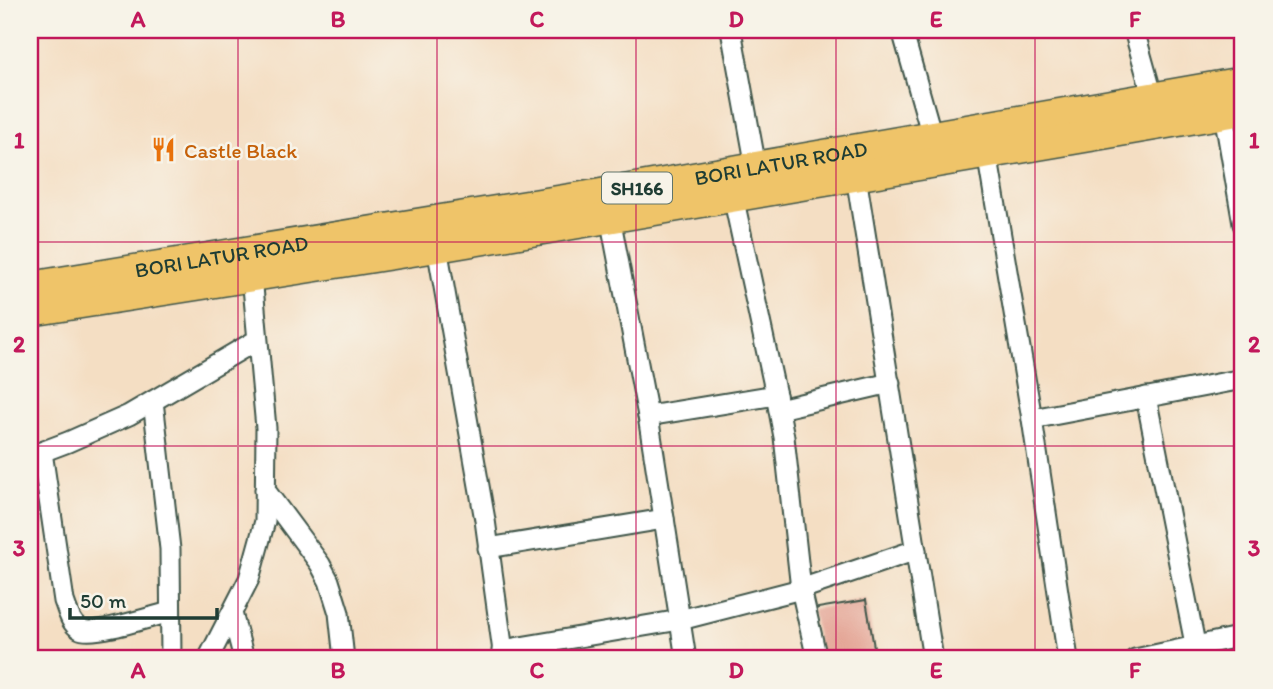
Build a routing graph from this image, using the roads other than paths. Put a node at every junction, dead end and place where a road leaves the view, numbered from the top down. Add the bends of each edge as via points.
1 (731, 30) edge
2 (902, 30) edge
3 (1133, 30) edge
4 (1243, 82) edge
5 (1153, 98) junction
6 (1233, 112) edge
7 (932, 136) junction
8 (987, 153) junction
9 (756, 167) junction
10 (856, 176) junction
11 (733, 196) junction
12 (610, 217) junction
13 (1243, 225) edge
14 (437, 247) junction
15 (252, 276) junction
16 (30, 287) edge
17 (30, 311) edge
18 (257, 340) junction
19 (1243, 379) edge
20 (890, 383) junction
21 (1146, 397) junction
22 (153, 401) junction
23 (778, 402) junction
24 (648, 416) junction
25 (1032, 419) junction
26 (36, 454) edge
27 (265, 490) junction
28 (664, 520) junction
29 (488, 548) junction
30 (916, 550) junction
31 (801, 589) junction
32 (170, 612) junction
33 (232, 613) junction
34 (680, 620) junction
35 (1243, 636) edge
36 (1196, 653) edge
37 (503, 655) edge
38 (171, 659) edge
39 (208, 659) edge
40 (244, 659) edge
41 (344, 659) edge
42 (686, 659) edge
43 (817, 659) edge
44 (933, 659) edge
45 (1068, 659) edge
46 (1135, 659) edge

1 - 9 street
2 - 7 street
3 - 5 street
4 - 5 main road, BORI LATUR ROAD / SH166
5 - 7 main road, BORI LATUR ROAD / SH166
6 - 8 main road, BORI LATUR ROAD / SH166
6 - 13 street
7 - 9 main road, BORI LATUR ROAD / SH166
8 - 10 main road, BORI LATUR ROAD / SH166
8 - 25 street
9 - 16 main road, BORI LATUR ROAD / SH166
10 - 11 main road, BORI LATUR ROAD / SH166
10 - 20 street
11 - 12 main road, BORI LATUR ROAD / SH166
11 - 23 street
12 - 14 main road, BORI LATUR ROAD / SH166
12 - 24 street
14 - 15 main road, BORI LATUR ROAD / SH166
14 - 29 street
15 - 17 main road, BORI LATUR ROAD / SH166
15 - 18 street
18 - 22 street
18 - 27 street via 266,428
19 - 21 street
20 - 23 street
20 - 30 street
21 - 25 street
21 - 36 street
22 - 26 street
22 - 32 street via 170,549
23 - 24 street
23 - 31 street
24 - 28 street
25 - 45 street
26 - 32 street via 64,601 76,627 100,630
27 - 33 street via 262,533 249,579
27 - 41 street via 328,581 339,613
28 - 29 street
28 - 34 street
29 - 37 street
30 - 31 street
30 - 44 street
31 - 34 street
31 - 43 street
32 - 38 street
33 - 39 street
33 - 40 street
34 - 37 street
34 - 42 street
35 - 36 street
36 - 46 street

